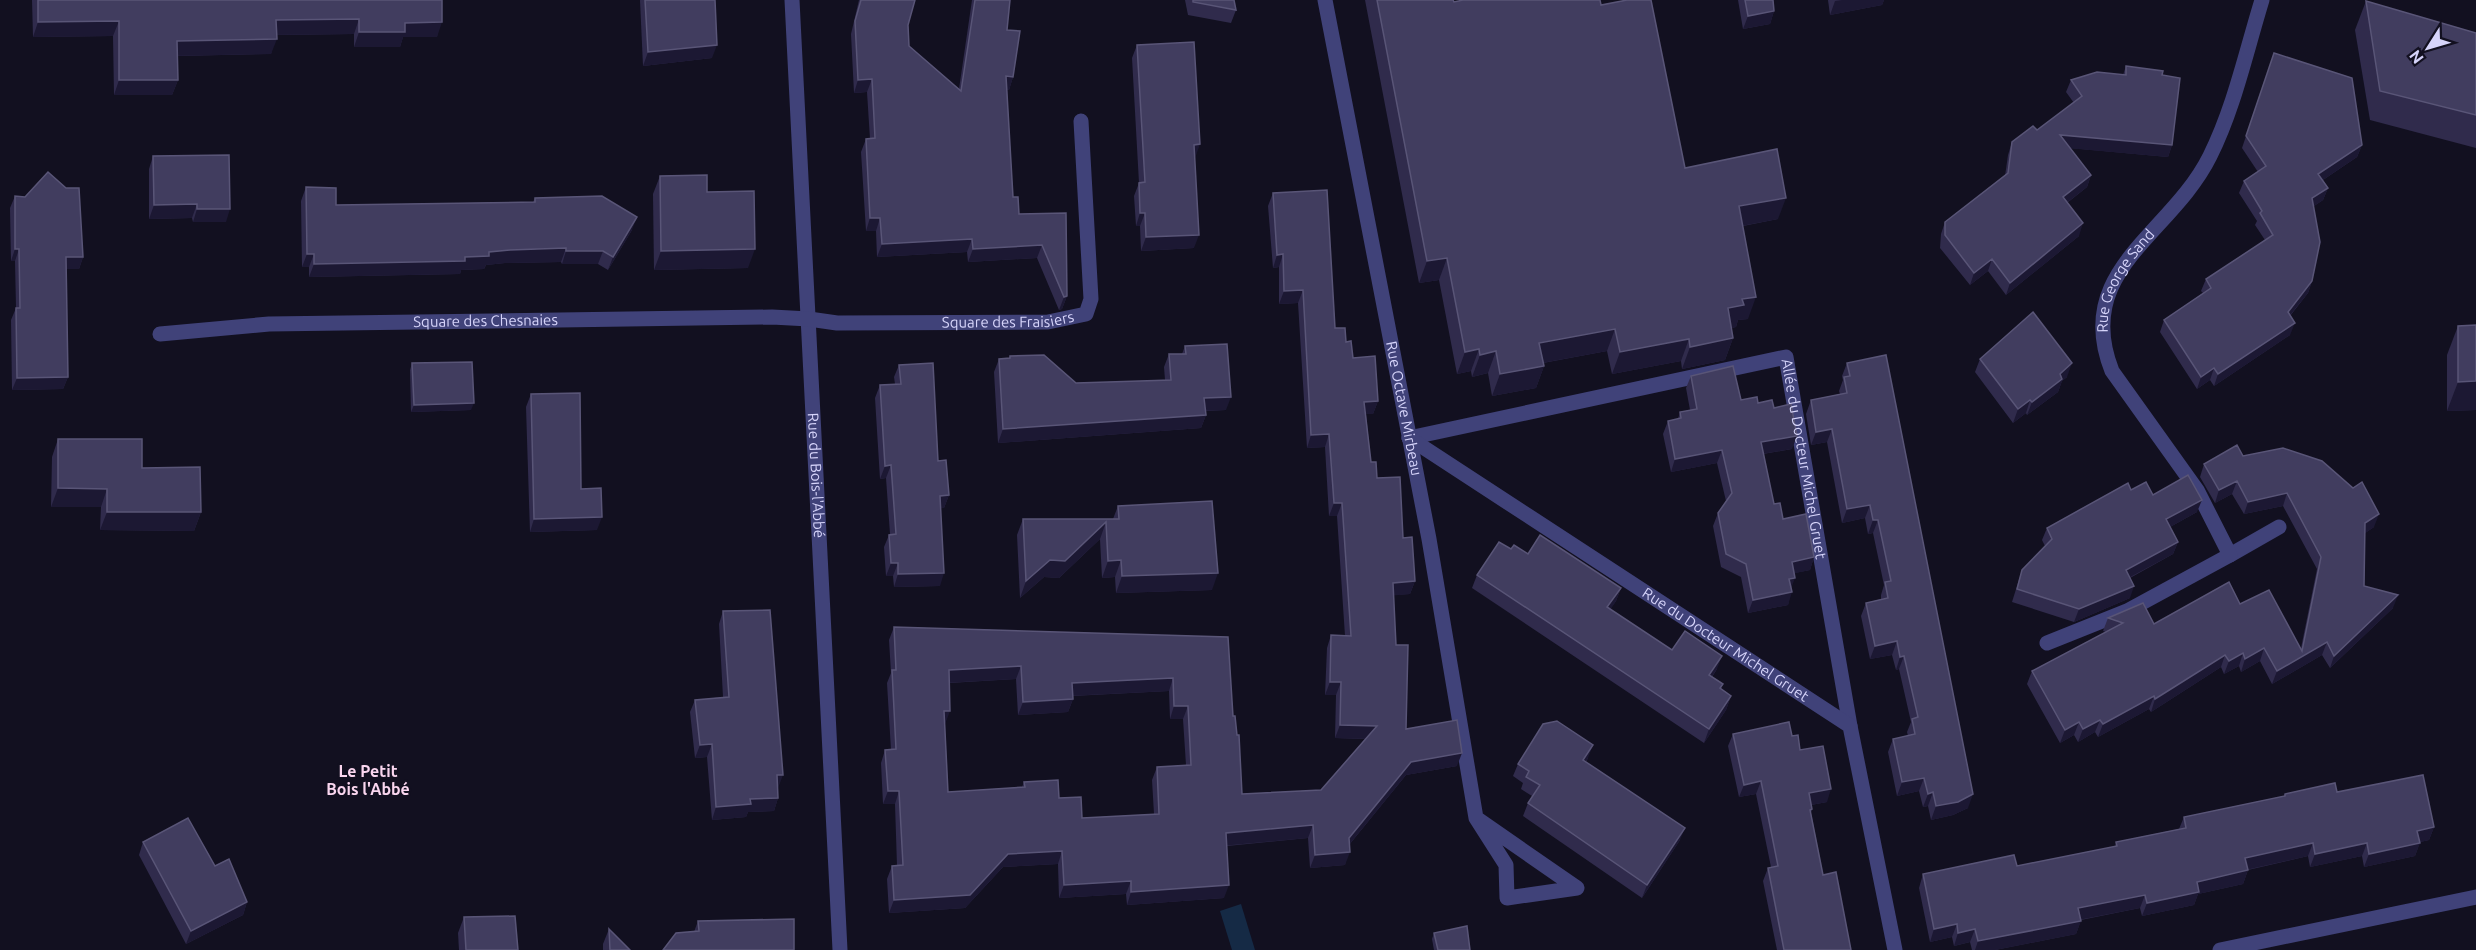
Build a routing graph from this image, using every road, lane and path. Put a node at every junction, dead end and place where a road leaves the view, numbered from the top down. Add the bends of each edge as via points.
1 (792, 0) edge
2 (1325, 0) edge
3 (2262, 0) edge
4 (1081, 121) dead end
5 (809, 318) junction
6 (160, 334) dead end
7 (1409, 438) junction
8 (2279, 527) dead end
9 (2230, 555) junction
10 (2047, 643) dead end
11 (1850, 726) junction
12 (1476, 818) junction
13 (2476, 897) edge
14 (840, 950) edge
15 (1895, 950) edge
16 (2220, 950) edge

1 - 5 street, Rue du Bois-l'Abbé
2 - 7 street, Rue Octave Mirbeau
3 - 9 street, Rue George Sand via 2211,155 2187,194 2120,269 2102,311 2104,353 2112,371 2197,489
4 - 5 street, Square des Fraisiers via 1091,298 1086,314 1048,322 837,323
5 - 6 street, Square des Chesnaies via 269,324
5 - 14 street, Rue du Bois-l'Abbé
7 - 11 street, Rue du Docteur Michel Gruet
7 - 11 street, Allée du Docteur Michel Gruet via 1786,357
7 - 12 street, Rue Octave Mirbeau via 1430,539
8 - 9 street
9 - 10 street via 2127,611
11 - 15 street
12 - 12 street, Rue Octave Mirbeau via 1513,843 1577,888 1507,898 1506,865
13 - 16 street

